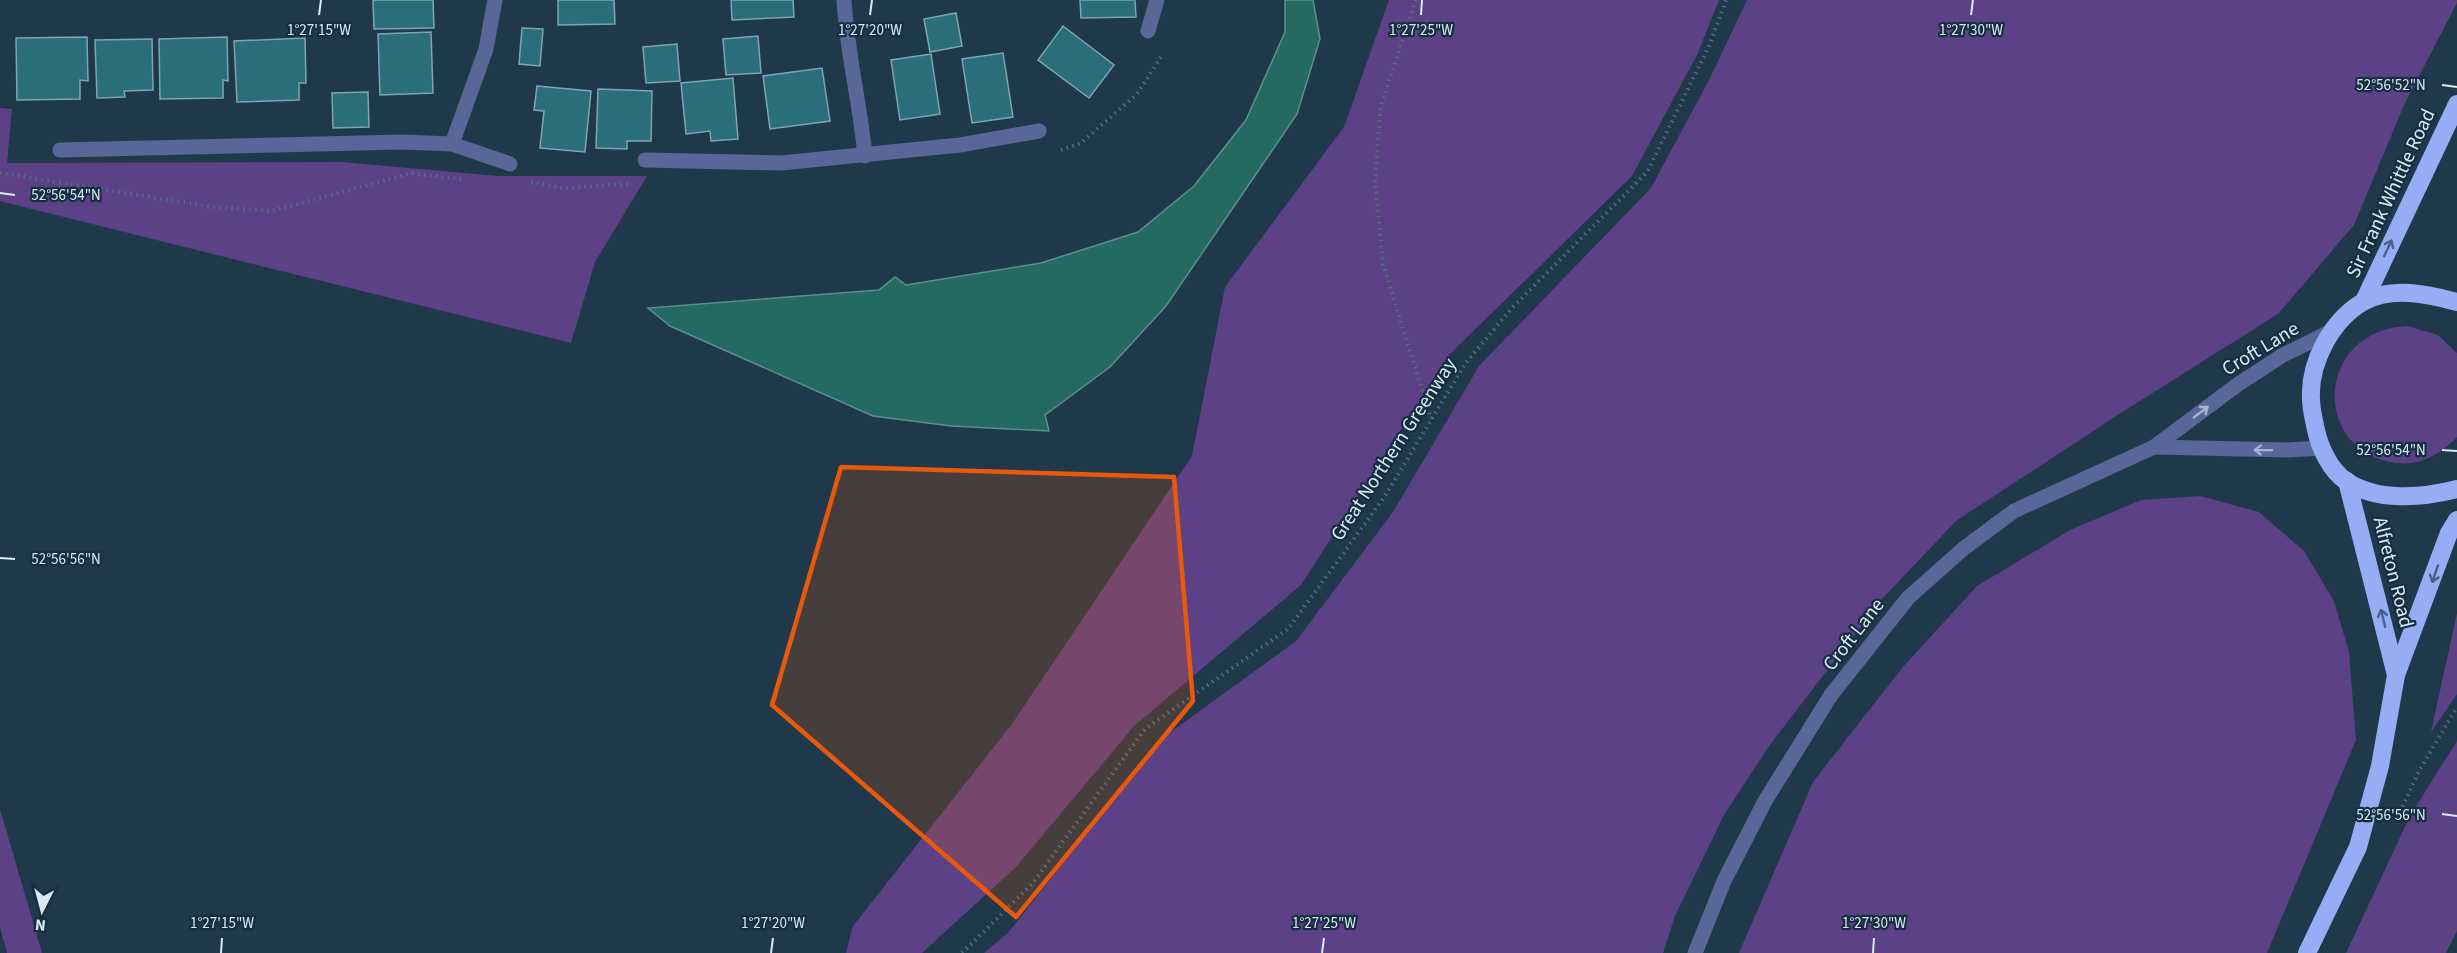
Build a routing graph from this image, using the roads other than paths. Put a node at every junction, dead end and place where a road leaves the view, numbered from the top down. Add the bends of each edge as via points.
1 (495, 0) edge
2 (844, 0) edge
3 (1157, 0) edge
4 (1148, 31) dead end
5 (2457, 104) edge
6 (1039, 131) dead end
7 (452, 144) junction
8 (60, 150) dead end
9 (865, 156) junction
10 (645, 160) dead end
11 (510, 164) dead end
12 (2364, 302) junction
13 (2457, 302) edge
14 (2331, 332) junction
15 (2154, 447) junction
16 (2322, 448) junction
17 (2347, 481) junction
18 (2457, 489) edge
19 (2457, 520) edge
20 (2397, 675) junction
21 (1695, 953) edge
22 (2307, 953) edge

1 - 7 street via 486,49
2 - 9 street via 846,41
3 - 4 street
12 -> 5 highway, Sir Frank Whittle Road
6 - 9 street
7 - 8 street
7 - 11 street
9 - 10 street via 780,163
12 - 13 highway via 2403,292
12 - 14 highway
15 -> 14 street, Croft Lane via 2283,355
14 - 16 highway via 2320,352 2311,398
16 -> 15 street, Croft Lane
15 - 21 street, Croft Lane via 2014,511 1908,598 1832,695 1765,801 1724,881
16 - 17 highway via 2337,473
17 - 18 highway via 2372,493 2394,496
20 -> 17 highway, Alfreton Road
19 -> 20 highway, Alfreton Road
20 - 22 highway, Alfreton Road via 2380,766 2358,847

